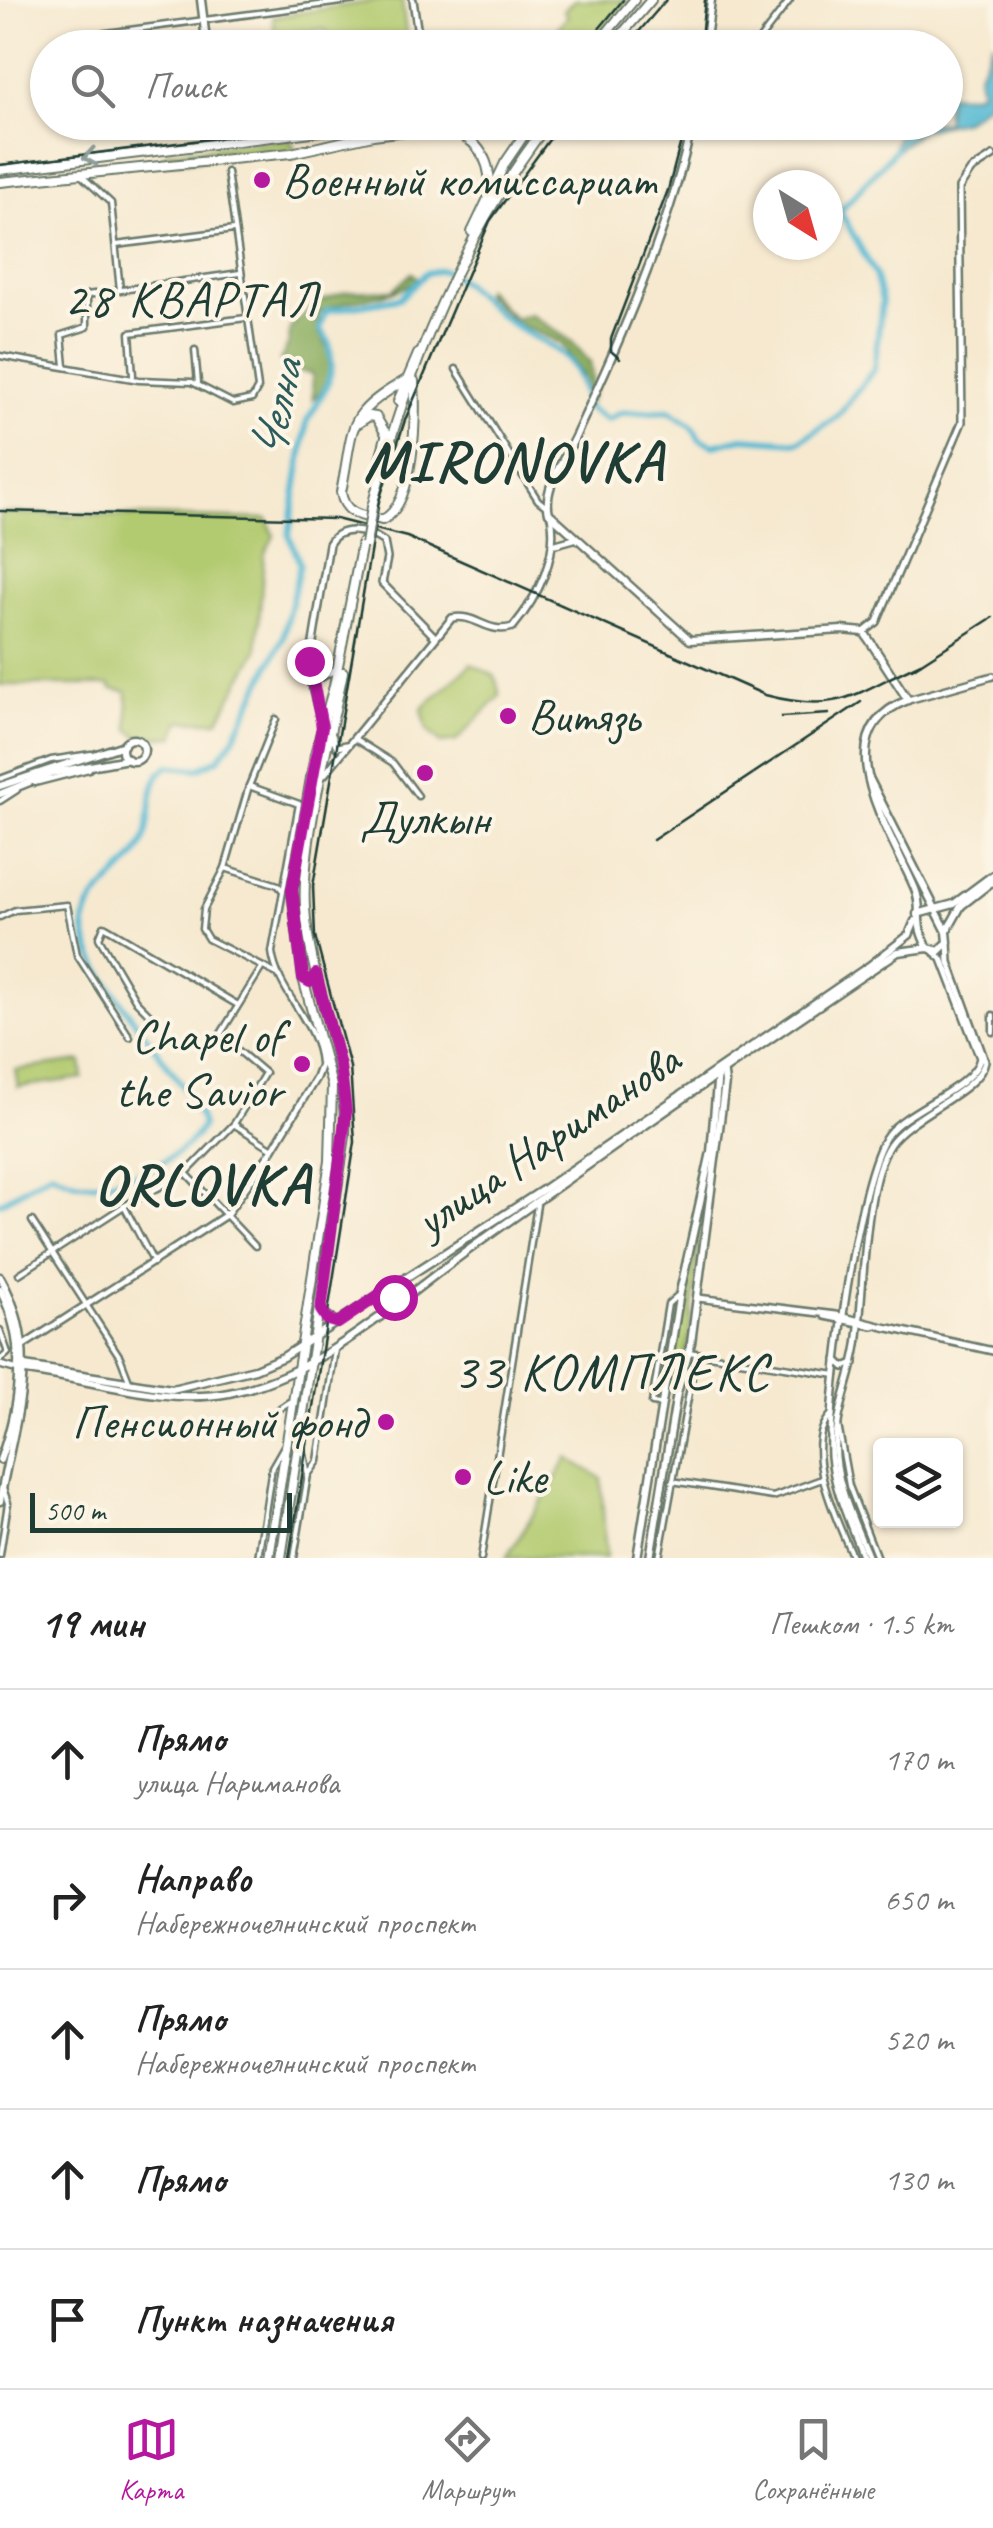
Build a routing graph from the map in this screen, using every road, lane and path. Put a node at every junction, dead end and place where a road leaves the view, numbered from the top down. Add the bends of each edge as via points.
1 (200, 0) edge
2 (301, 0) edge
3 (357, 0) edge
4 (413, 0) edge
5 (651, 0) edge
6 (711, 0) edge
7 (790, 0) edge
8 (632, 3) edge
9 (302, 8) junction
10 (639, 14) junction
11 (203, 20) junction
12 (128, 30) edge
13 (205, 30) edge
14 (417, 30) edge
15 (609, 30) edge
16 (626, 30) edge
17 (707, 30) edge
18 (767, 30) edge
19 (241, 140) edge
20 (294, 140) edge
21 (309, 140) edge
22 (353, 140) edge
23 (470, 140) edge
24 (518, 140) edge
25 (536, 140) edge
26 (687, 140) edge
27 (222, 142) joint
28 (168, 148) junction
29 (320, 148) junction
30 (138, 150) junction
31 (291, 153) junction
32 (993, 156) edge
33 (236, 159) junction
34 (214, 162) junction
35 (167, 167) junction
36 (138, 169) junction
37 (0, 170) edge
38 (76, 171) junction
39 (227, 172) junction
40 (0, 182) edge
41 (490, 192) junction
42 (234, 230) junction
43 (116, 245) junction
44 (460, 262) junction
45 (240, 274) junction
46 (120, 290) junction
47 (246, 318) junction
48 (195, 350) dead end
49 (0, 356) edge
50 (65, 366) junction
51 (456, 370) dead end
52 (133, 377) junction
53 (410, 377) junction
54 (198, 384) junction
55 (354, 428) junction
56 (389, 434) junction
57 (417, 437) junction
58 (549, 512) junction
59 (574, 539) junction
60 (364, 544) junction
61 (554, 546) junction
62 (864, 632) junction
63 (435, 637) junction
64 (309, 661) junction
65 (340, 662) junction
66 (993, 676) edge
67 (908, 700) junction
68 (276, 719) dead end
69 (327, 729) junction
70 (352, 741) junction
71 (124, 745) junction
72 (106, 757) junction
73 (128, 760) junction
74 (324, 775) junction
75 (0, 778) edge
76 (869, 778) junction
77 (0, 786) edge
78 (250, 786) junction
79 (418, 796) dead end
80 (0, 798) edge
81 (225, 868) junction
82 (993, 878) edge
83 (283, 891) junction
84 (280, 898) junction
85 (292, 900) junction
86 (934, 910) junction
87 (0, 917) edge
88 (916, 917) junction
89 (946, 932) junction
90 (948, 942) junction
91 (931, 949) junction
92 (261, 969) junction
93 (277, 974) junction
94 (316, 974) junction
95 (303, 978) junction
96 (322, 996) junction
97 (309, 1000) junction
98 (238, 1005) junction
99 (993, 1016) edge
100 (154, 1018) dead end
101 (993, 1032) edge
102 (130, 1037) dead end
103 (324, 1051) junction
104 (720, 1068) junction
105 (317, 1077) junction
106 (704, 1082) junction
107 (332, 1086) junction
108 (718, 1090) junction
109 (664, 1110) junction
110 (234, 1124) junction
111 (273, 1149) junction
112 (186, 1173) junction
113 (537, 1194) junction
114 (537, 1204) junction
115 (124, 1206) junction
116 (322, 1214) junction
117 (226, 1215) junction
118 (334, 1216) junction
119 (697, 1216) junction
120 (707, 1218) junction
121 (32, 1221) dead end
122 (254, 1246) dead end
123 (856, 1249) junction
124 (867, 1250) junction
125 (52, 1254) junction
126 (154, 1263) junction
127 (853, 1264) junction
128 (865, 1266) junction
129 (19, 1274) dead end
130 (410, 1274) junction
131 (0, 1276) edge
132 (420, 1287) junction
133 (0, 1290) edge
134 (680, 1292) junction
135 (382, 1293) junction
136 (698, 1298) junction
137 (85, 1306) junction
138 (393, 1306) junction
139 (321, 1310) junction
140 (843, 1319) junction
141 (860, 1322) junction
142 (338, 1323) junction
143 (0, 1330) edge
144 (316, 1338) junction
145 (24, 1345) junction
146 (335, 1345) junction
147 (301, 1347) junction
148 (993, 1352) edge
149 (693, 1353) junction
150 (837, 1359) junction
151 (313, 1360) junction
152 (854, 1362) junction
153 (2, 1364) edge
154 (22, 1368) junction
155 (298, 1369) junction
156 (235, 1374) junction
157 (836, 1375) junction
158 (284, 1376) junction
159 (215, 1378) junction
160 (848, 1379) junction
161 (296, 1382) junction
162 (130, 1383) junction
163 (665, 1388) junction
164 (237, 1391) junction
165 (677, 1393) junction
166 (216, 1395) junction
167 (294, 1400) junction
168 (662, 1405) junction
169 (280, 1408) dead end
170 (674, 1408) junction
171 (835, 1410) junction
172 (683, 1424) junction
173 (838, 1425) junction
174 (300, 1437) junction
175 (287, 1442) junction
176 (0, 1460) edge
177 (308, 1475) junction
178 (822, 1478) junction
179 (672, 1482) junction
180 (2, 1488) edge
181 (0, 1501) edge
182 (668, 1505) junction
183 (836, 1516) junction
184 (656, 1518) junction
185 (849, 1521) junction
186 (0, 1555) edge
187 (258, 1558) edge
188 (268, 1558) edge
189 (281, 1558) edge
190 (294, 1558) edge
191 (481, 1558) edge
192 (638, 1558) edge
193 (650, 1558) edge
194 (659, 1558) edge
195 (852, 1558) edge
196 (866, 1558) edge
197 (877, 1558) edge

1 - 11 main road
2 - 9 street
3 - 9 street
4 - 14 street
5 - 10 main road
6 - 17 main road
7 - 18 street
8 - 10 main road via 631,15
8 - 15 main road
9 - 11 street
10 - 16 main road
11 - 12 street
11 - 13 main road
19 - 27 main road
20 - 31 main road
21 - 29 main road
22 - 29 main road
23 - 41 main road via 481,150
24 - 41 main road
25 - 44 main road
26 - 58 main road via 597,394 549,491
27 - 28 main road
28 - 30 main road
28 - 35 main road via 158,157
29 - 31 main road
30 - 36 main road via 148,158
30 -> 37 main road
31 - 33 main road
32 - 62 street via 965,176 958,196 960,435 874,626
33 - 34 main road
33 - 39 street
34 - 35 main road
34 - 39 street
35 - 36 main road
36 - 38 main road
38 - 40 main road
38 - 43 street via 111,203
39 - 42 street
41 - 44 main road
42 - 43 street
42 - 45 street
43 - 46 street
44 - 53 main road
45 - 46 street
45 - 47 street
46 - 50 street via 87,295 87,327 62,336
47 - 52 street via 130,334
47 - 54 street via 258,388 252,399 243,404
48 - 54 street
49 - 50 street
50 - 52 street
51 - 58 street
52 - 54 street
53 - 55 main road via 368,402
53 - 56 main road
53 - 57 main road
55 - 56 main road via 376,417
55 - 57 main road via 342,502 354,514 382,520 395,510
56 - 57 main road via 408,425
56 - 60 main road, bridge
58 - 59 main road
58 - 61 street
59 - 61 street
59 - 62 main road via 690,640
60 - 65 main road
60 - 69 main road
61 - 63 street via 513,627 489,630 462,616
62 - 67 main road
63 - 64 street via 382,583 384,542 344,530 329,544
63 - 70 street
64 - 65 street via 322,677 334,674
64 - 69 street
65 - 69 main road
66 - 67 street
67 - 76 main road via 870,726 864,751
68 - 78 street
69 - 70 street via 337,748
69 - 74 main road
69 - 85 main road
70 - 74 street
70 - 79 street via 393,764
71 - 72 main road
71 - 73 main road
71 - 73 main road via 137,740 144,748 141,758
72 - 73 main road
72 - 75 street via 68,756
72 - 77 main road via 44,768
72 - 80 main road via 30,780
74 - 94 main road via 304,886
76 - 86 main road
76 - 88 main road via 917,894
78 - 81 street
78 - 83 street via 299,804
81 - 83 street
81 - 92 street via 204,910 204,935
82 - 86 main road
82 - 89 main road via 961,906
83 - 84 street
84 - 85 street
84 - 93 street via 272,952
85 - 95 main road
86 - 88 main road
86 - 89 main road
87 - 102 street via 68,905 76,952
88 - 91 main road
88 - 104 main road, улица Нариманова via 904,940
89 - 90 main road
90 - 91 main road, улица Нариманова
90 - 124 street via 984,1070 891,1142 879,1169
91 - 104 main road, улица Нариманова via 898,952
91 - 123 street via 945,965 979,1065 884,1140 870,1170
92 - 93 street
92 - 98 street
93 - 105 street via 315,1041
94 - 95 main road via 310,982
94 - 96 main road
95 - 97 main road
96 - 97 main road via 312,992
96 - 118 main road via 345,1107
97 - 103 main road
98 - 100 street via 104,926 98,938
98 - 110 street via 220,1035 265,1073
99 - 101 street
103 - 105 street
103 - 107 main road
104 - 106 main road, улица Нариманова
104 - 108 main road
104 - 109 main road, улица Нариманова
104 - 120 main road
105 - 107 street
105 - 111 street
106 - 108 main road
106 - 109 main road, улица Нариманова
107 - 116 main road
108 - 119 main road
109 - 113 main road, улица Нариманова
109 - 114 main road, улица Нариманова
110 - 111 street
110 - 112 street
111 - 117 street
112 - 115 street
112 - 117 street
113 - 114 street
113 - 130 main road, улица Нариманова
114 - 132 main road, улица Нариманова
114 - 191 street
115 - 125 street
115 - 126 street
116 - 118 main road via 326,1224
116 - 147 main road
117 - 122 street
117 - 126 street
118 - 139 main road
119 - 120 main road
119 - 134 main road
120 - 136 main road
121 - 125 street
123 - 124 street
123 - 127 street
124 - 128 street
125 - 129 street
125 - 137 street
126 - 137 street
127 - 128 street
127 - 140 street
128 - 141 street
130 - 132 main road via 409,1283
130 - 135 main road, улица Нариманова
131 - 145 main road
132 - 138 main road, улица Нариманова
133 - 154 main road
134 - 163 main road
134 - 168 street via 665,1320 652,1403
135 - 138 main road via 390,1293
135 - 142 main road, улица Нариманова
136 - 140 street
136 - 149 main road
137 - 145 street
137 - 162 street
138 - 146 main road, улица Нариманова
139 - 142 main road
139 - 144 main road
140 - 141 street
140 - 150 street
141 - 148 street
141 - 152 street
142 - 144 main road, улица Нариманова
143 - 153 street via 8,1353
144 - 147 main road, улица Нариманова
144 - 151 main road
145 - 154 main road
146 - 151 main road, улица Нариманова
146 - 177 street via 318,1461
147 - 155 main road
147 - 156 main road, улица Нариманова
149 - 157 street
149 - 165 main road
149 - 172 street
150 - 152 street via 844,1367
150 - 157 street
151 - 155 main road, улица Нариманова
151 - 174 main road
152 - 160 street
153 - 154 street
154 - 162 main road, улица Нариманова
154 - 166 main road, улица Нариманова via 164,1393
154 - 176 main road
154 - 180 main road via 20,1421
155 - 158 main road, улица Нариманова
155 - 161 main road
156 - 159 main road, улица Нариманова
156 - 164 main road via 228,1382
157 - 160 street
157 - 171 street
158 - 161 main road
158 - 164 main road, улица Нариманова
159 - 162 main road, улица Нариманова via 172,1389
159 - 166 main road
160 - 173 street
161 - 167 main road
163 - 165 main road via 669,1396
163 - 168 main road
164 - 166 main road, улица Нариманова
165 - 170 main road
167 - 169 street
167 - 175 main road
168 - 192 main road
170 - 172 street
170 - 184 main road
171 - 178 street via 823,1422
171 - 185 street via 832,1465
172 - 179 street
173 - 196 street via 836,1457
173 - 197 street via 849,1486
174 - 177 street
174 - 189 main road
175 - 187 street via 272,1467
175 - 188 main road
177 - 190 street
178 - 179 street via 773,1496
178 - 183 street
179 - 182 street
180 - 181 main road
180 - 186 street via 8,1503
182 - 184 street
182 - 194 street
183 - 185 street
183 - 195 street
184 - 193 main road
185 - 196 street

